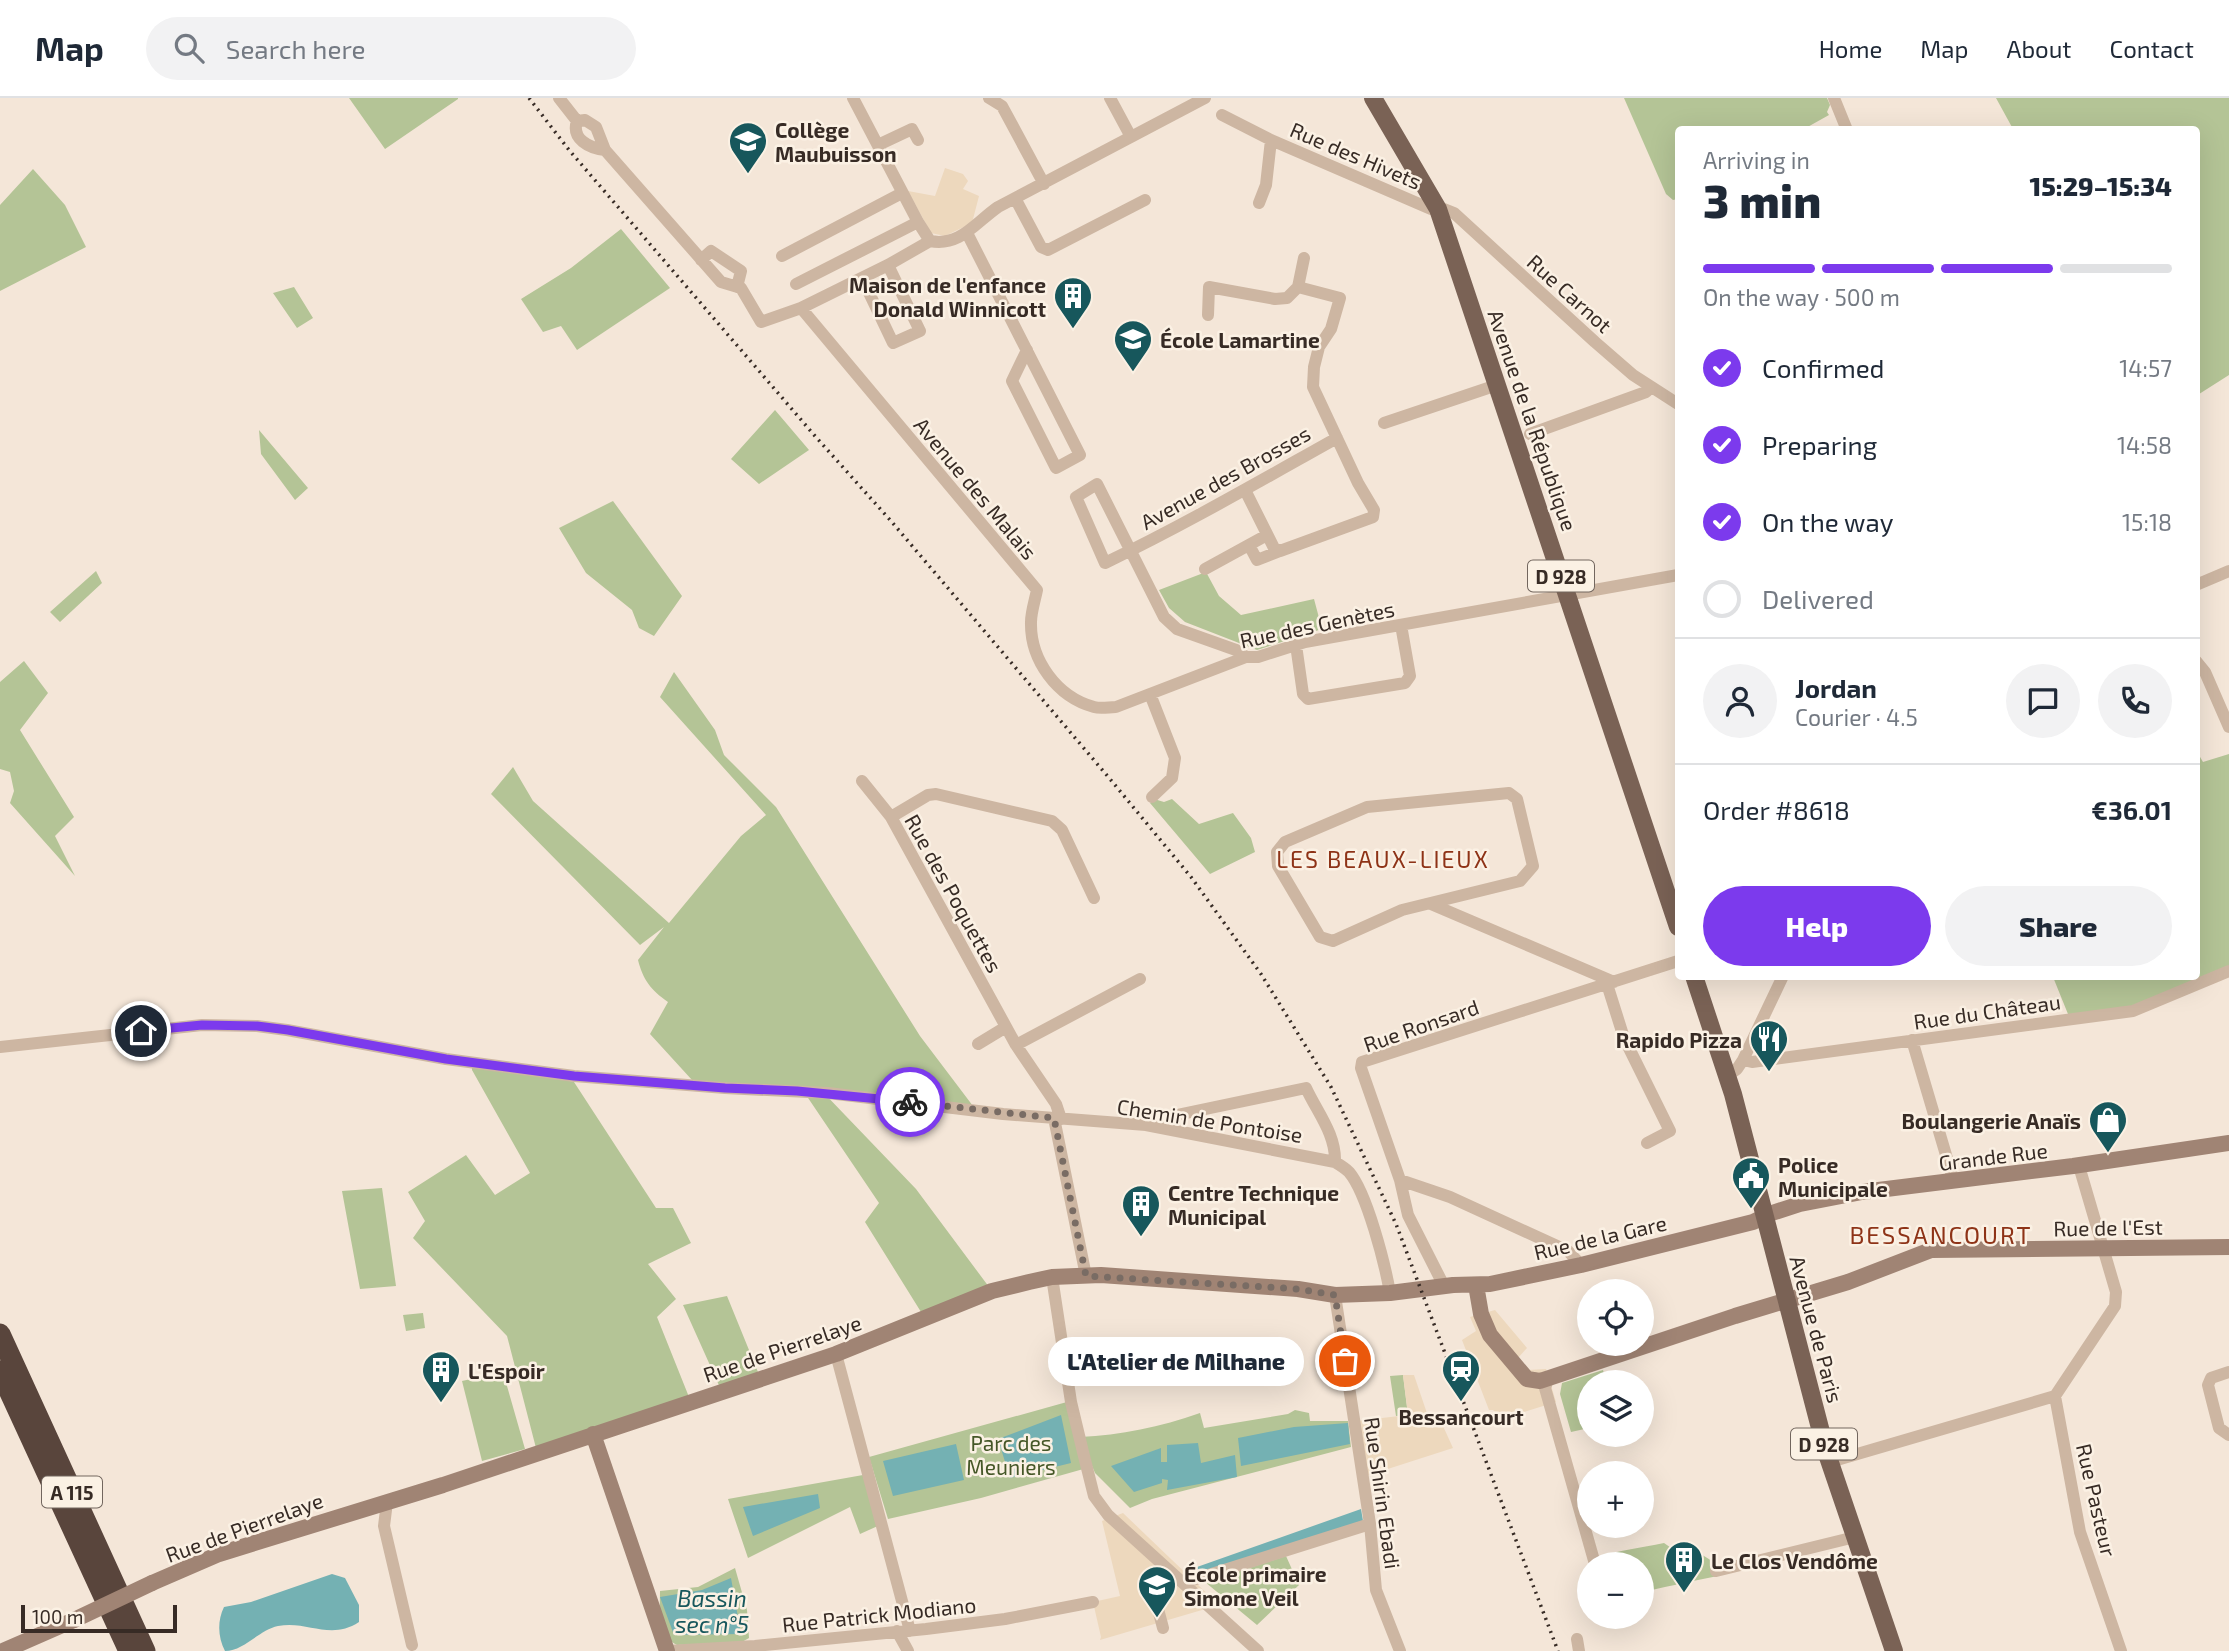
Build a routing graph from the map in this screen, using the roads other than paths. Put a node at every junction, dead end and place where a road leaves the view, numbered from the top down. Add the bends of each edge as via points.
1 (559, 98) edge
2 (853, 98) edge
3 (989, 98) edge
4 (1110, 98) edge
5 (1204, 98) edge
6 (1373, 98) edge
7 (1834, 98) edge
8 (1222, 115) dead end
9 (577, 121) junction
10 (1845, 126) edge
11 (1131, 137) junction
12 (918, 140) dead end
13 (1271, 140) junction
14 (878, 145) junction
15 (605, 150) junction
16 (1044, 184) junction
17 (902, 193) junction
18 (1015, 198) junction
19 (1145, 200) dead end
20 (1259, 203) dead end
21 (1441, 217) junction
22 (918, 222) junction
23 (967, 233) junction
24 (930, 241) junction
25 (782, 256) dead end
26 (1304, 258) dead end
27 (701, 260) junction
28 (888, 265) junction
29 (862, 278) junction
30 (796, 284) dead end
31 (737, 287) junction
32 (1298, 287) junction
33 (801, 308) junction
34 (1208, 315) dead end
35 (1027, 350) junction
36 (1497, 385) junction
37 (1651, 387) junction
38 (1675, 402) edge
39 (1384, 423) dead end
40 (1530, 434) dead end
41 (1336, 438) junction
42 (1245, 490) junction
43 (1267, 536) junction
44 (1249, 545) junction
45 (1132, 550) junction
46 (1280, 551) junction
47 (1205, 569) dead end
48 (2229, 571) edge
49 (1675, 576) edge
50 (2200, 583) edge
51 (1568, 595) junction
52 (1401, 625) junction
53 (1296, 645) junction
54 (1246, 657) junction
55 (2200, 666) edge
56 (1150, 694) junction
57 (1083, 702) joint
58 (2229, 727) edge
59 (862, 781) dead end
60 (1152, 797) dead end
61 (891, 817) junction
62 (1094, 898) dead end
63 (1431, 904) junction
64 (1675, 918) edge
65 (1675, 962) edge
66 (2229, 971) edge
67 (1140, 979) dead end
68 (1696, 980) edge
69 (1781, 980) edge
70 (1610, 983) junction
71 (1006, 1027) junction
72 (1912, 1040) junction
73 (978, 1044) dead end
74 (1016, 1045) junction
75 (0, 1047) edge
76 (1743, 1060) junction
77 (1727, 1076) junction
78 (1057, 1119) junction
79 (1146, 1125) junction
80 (1647, 1143) dead end
81 (2229, 1143) edge
82 (1335, 1162) junction
83 (2079, 1166) junction
84 (1400, 1180) junction
85 (1954, 1182) junction
86 (1765, 1218) junction
87 (2229, 1247) edge
88 (2103, 1251) junction
89 (1581, 1265) junction
90 (1086, 1276) junction
91 (1052, 1277) junction
92 (1476, 1285) junction
93 (1444, 1286) junction
94 (1390, 1293) junction
95 (1335, 1295) junction
96 (1786, 1300) junction
97 (0, 1334) edge
98 (836, 1354) junction
99 (0, 1371) edge
100 (2229, 1372) edge
101 (1548, 1379) junction
102 (2054, 1396) junction
103 (593, 1434) junction
104 (2229, 1435) edge
105 (1830, 1462) junction
106 (387, 1502) junction
107 (367, 1508) junction
108 (1370, 1524) junction
109 (384, 1526) junction
110 (1848, 1539) junction
111 (1592, 1552) edge
112 (1716, 1572) dead end
113 (1183, 1583) junction
114 (1153, 1590) dead end
115 (1093, 1602) dead end
116 (1163, 1628) dead end
117 (904, 1631) junction
118 (414, 1649) edge
119 (3, 1651) edge
120 (129, 1651) edge
121 (145, 1651) edge
122 (667, 1651) edge
123 (908, 1651) edge
124 (1258, 1651) edge
125 (1400, 1651) edge
126 (1894, 1651) edge
127 (2121, 1651) edge

1 - 9 street
2 - 14 street
3 - 16 street via 1002,106
4 - 11 street
5 - 11 street
6 - 21 main road, Avenue de la République / D 928
7 - 10 street
8 - 13 street, Rue des Hivets
9 - 15 street via 596,127
9 - 15 street via 576,134 584,144
11 - 16 street
12 - 14 street via 912,129
13 - 20 street via 1266,185
13 - 21 street, Rue des Hivets
14 - 17 street
15 - 27 street
16 - 18 street
17 - 22 street
17 - 25 street
18 - 19 street via 1041,247 1048,250
18 - 23 street via 998,206
21 - 36 main road, Avenue de la République / D 928
21 - 37 street, Rue Carnot via 1462,221
22 - 24 street
22 - 30 street
23 - 24 street via 945,244
23 - 35 street
24 - 28 street
26 - 32 street
27 - 31 street via 722,282
27 - 31 street via 712,251 741,271
28 - 29 street
28 - 29 street via 920,331 893,343
29 - 33 street
31 - 33 street via 761,322
32 - 34 street via 1287,298 1275,299 1209,286
32 - 41 street via 1340,298 1331,329 1319,347 1313,387
33 - 57 street, Avenue des Malais via 1037,590 1031,623 1037,660 1066,694
35 - 35 street via 1080,455 1056,468 1012,381
36 - 39 street
36 - 51 main road, Avenue de la République / D 928
37 - 38 street, Rue Carnot
37 - 40 street
41 - 42 street, Avenue des Brosses
41 - 46 street via 1374,510 1373,517
42 - 43 street
42 - 45 street, Avenue des Brosses
43 - 44 street
43 - 46 street
44 - 46 street via 1257,560
44 - 47 street
45 - 45 street, Avenue des Brosses via 1105,563 1076,497 1097,484
45 - 54 street, Avenue des Brosses via 1164,617 1177,629
48 - 50 street
49 - 51 street, Rue des Genètes
51 - 52 street, Rue des Genètes
51 - 64 main road, Avenue de la République / D 928
52 - 53 street, Rue des Genètes
52 - 53 street via 1410,676 1405,683 1308,699 1303,694
53 - 54 street, Rue des Genètes
54 - 56 street, Rue des Genètes
55 - 58 street
56 - 57 street, Rue des Genètes via 1116,707 1096,708
56 - 60 street via 1175,758 1172,778
59 - 61 street, Rue des Poquettes
61 - 62 street via 936,794 1052,821 1062,830
61 - 71 street, Rue des Poquettes
63 - 63 street via 1520,881 1533,866 1517,799 1509,793 1367,807 1285,842 1277,852 1278,866 1320,937 1333,941 1402,910
63 - 70 street
65 - 70 street, Rue Ronsard
66 - 72 street, Rue du Château via 2133,1011
67 - 74 street
68 - 77 main road, D 928
69 - 76 street
70 - 80 street via 1624,1038 1670,1131
70 - 84 street, Rue Ronsard via 1362,1062
71 - 73 street
71 - 74 street, Rue des Poquettes
72 - 76 street, Rue du Château
72 - 85 street
74 - 78 street, Rue des Poquettes via 1056,1104
75 - 78 street, Chemin de Pontoise via 202,1025 257,1026 574,1076 828,1093
76 - 77 street
77 - 86 main road, D 928
78 - 79 street, Chemin de Pontoise
78 - 90 street, Rue des Poquettes
79 - 82 street, Chemin de Pontoise
79 - 82 street via 1306,1088 1332,1138
81 - 83 main road, Grande Rue
82 - 94 street via 1348,1170 1359,1188
83 - 85 main road, Grande Rue
83 - 88 street
84 - 89 street via 1450,1197 1568,1251
84 - 93 street, Rue Ronsard via 1408,1215
85 - 86 main road, Grande Rue via 1825,1199
86 - 89 main road, Rue de la Gare
86 - 96 main road, Avenue de Paris / D 928
87 - 88 main road, Rue de l'Est
88 - 96 main road, Rue de l'Est via 1931,1250
88 - 102 street via 2116,1292 2115,1306
89 - 92 main road, Rue de la Gare
90 - 91 main road, Rue de Pierrelaye
90 - 95 main road, Rue de Pierrelaye
91 - 98 main road, Rue de Pierrelaye via 992,1291
91 - 113 street via 1071,1402 1094,1496 1108,1515
92 - 93 main road, Rue de la Gare
92 - 101 main road via 1490,1335 1527,1379
93 - 94 main road, Rue de Pierrelaye
94 - 95 main road, Rue de Pierrelaye
95 - 108 street, Rue Shirin Ebadi
96 - 101 main road, Rue de l'Est
96 - 105 main road, Avenue de Paris / D 928
97 - 121 highway, A 115
98 - 103 main road, Rue de Pierrelaye
98 - 117 street
99 - 120 highway, A 115
100 - 104 street via 2211,1378 2208,1385 2219,1428
101 - 111 street via 1545,1388
102 - 105 street
102 - 127 street, Rue Pasteur via 2080,1532
103 - 106 main road, Rue de Pierrelaye
103 - 122 main road
105 - 110 main road, Avenue de Paris / D 928
106 - 107 main road, Rue de Pierrelaye
106 - 109 street
107 - 109 street
107 - 119 main road, Rue de Pierrelaye, bridge via 219,1554
108 - 113 street
108 - 125 street, Rue Shirin Ebadi via 1376,1590
109 - 118 street
110 - 112 street
110 - 126 main road, Avenue de Paris / D 928
113 - 124 street
114 - 116 street
115 - 117 street, Rue Patrick Modiano
117 - 122 street, Rue Patrick Modiano
117 - 123 street

